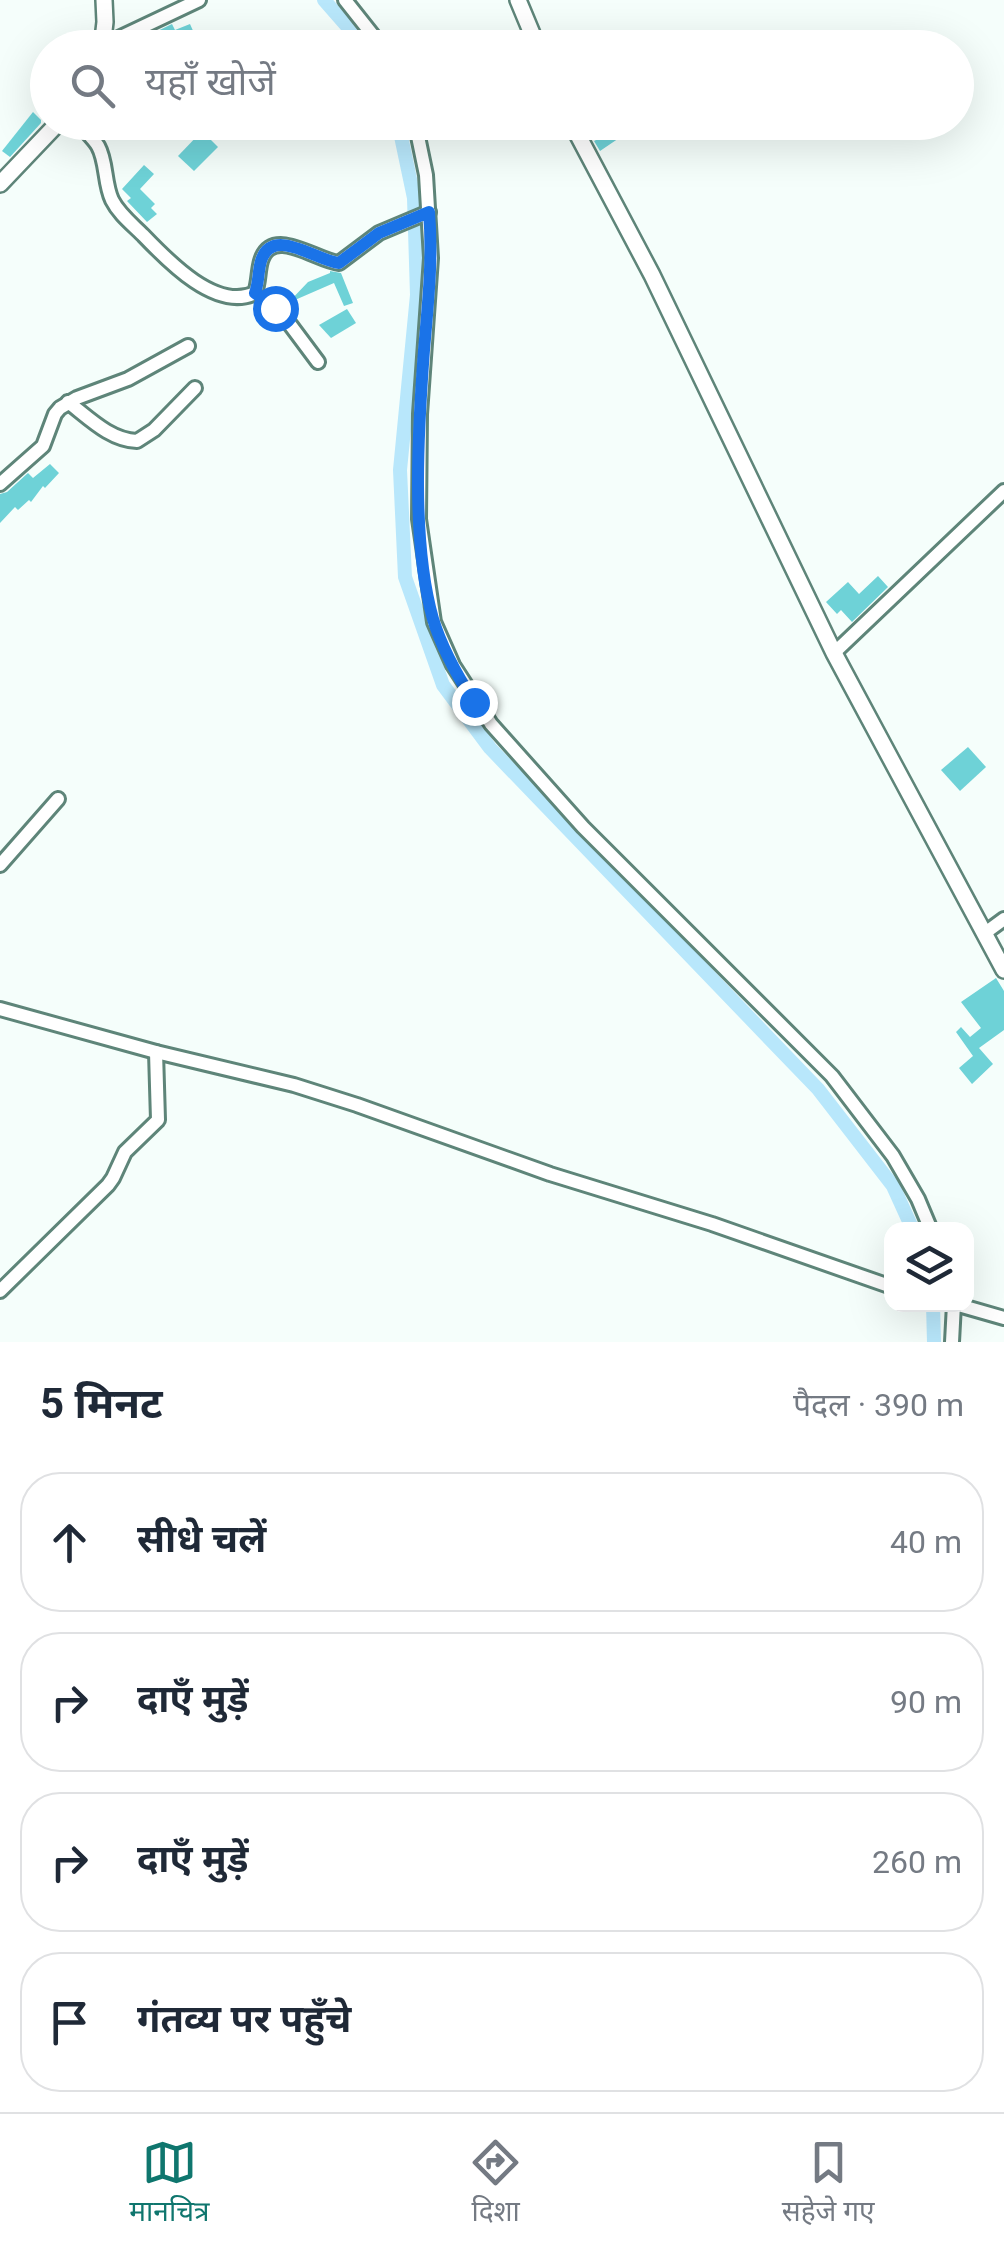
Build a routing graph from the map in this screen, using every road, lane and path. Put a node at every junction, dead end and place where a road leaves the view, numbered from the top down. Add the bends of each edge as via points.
1 (104, 0) edge
2 (199, 0) edge
3 (345, 0) edge
4 (518, 0) edge
5 (104, 30) edge
6 (137, 30) edge
7 (369, 30) edge
8 (530, 30) edge
9 (41, 140) edge
10 (93, 140) edge
11 (419, 140) edge
12 (581, 140) edge
13 (0, 184) edge
14 (426, 213) junction
15 (255, 293) junction
16 (188, 346) dead end
17 (318, 362) dead end
18 (195, 388) dead end
19 (68, 402) junction
20 (0, 484) edge
21 (1004, 491) edge
22 (834, 653) junction
23 (58, 800) dead end
24 (0, 865) edge
25 (1004, 919) edge
26 (981, 926) junction
27 (1004, 970) edge
28 (0, 1010) edge
29 (156, 1052) junction
30 (928, 1222) edge
31 (884, 1284) edge
32 (0, 1291) edge
33 (974, 1310) edge
34 (954, 1312) edge
35 (1004, 1318) edge
36 (952, 1342) edge

1 - 5 street
2 - 6 street
3 - 7 street
4 - 8 street
9 - 13 street
10 - 15 street via 112,202 162,256 213,291
11 - 14 street
12 - 22 street
14 - 15 street via 379,233 339,263 272,246 261,258
14 - 30 street via 431,258 420,520 429,601 452,665 490,724 583,827 832,1076 893,1156
15 - 17 street via 280,312
16 - 19 street via 128,380
18 - 19 street via 137,441 110,434
19 - 20 street via 38,452
21 - 22 street
22 - 26 street
23 - 24 street
25 - 26 street
26 - 27 street
28 - 29 street
29 - 31 street via 357,1105
29 - 32 street via 155,1126 125,1152 108,1185
33 - 35 street
34 - 36 street

